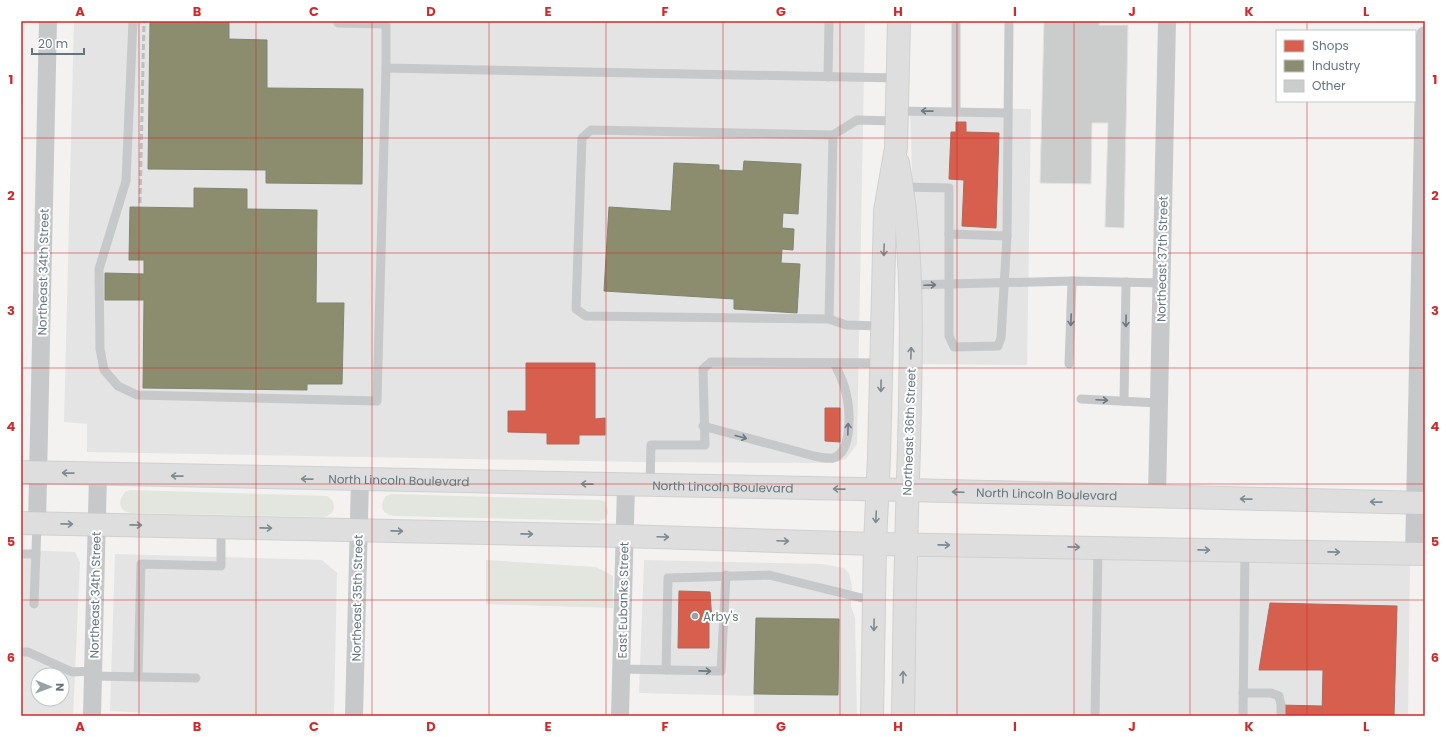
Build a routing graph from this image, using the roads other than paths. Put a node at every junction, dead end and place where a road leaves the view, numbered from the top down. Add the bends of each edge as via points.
1 (48, 21) edge
2 (132, 21) edge
3 (338, 21) edge
4 (829, 21) edge
5 (899, 21) edge
6 (956, 21) edge
7 (1009, 21) edge
8 (1167, 21) edge
9 (1425, 35) edge
10 (386, 68) junction
11 (828, 77) junction
12 (897, 78) junction
13 (956, 112) junction
14 (1008, 113) junction
15 (896, 116) junction
16 (833, 134) junction
17 (896, 148) junction
18 (902, 187) junction
19 (949, 234) junction
20 (1007, 236) junction
21 (1072, 281) junction
22 (1126, 282) junction
23 (1005, 283) junction
24 (1162, 283) junction
25 (950, 284) junction
26 (910, 285) junction
27 (829, 318) junction
28 (882, 326) junction
29 (834, 363) junction
30 (881, 363) junction
31 (1069, 364) dead end
32 (1421, 395) edge
33 (1080, 399) dead end
34 (1124, 401) junction
35 (1159, 403) junction
36 (703, 426) junction
37 (1420, 445) edge
38 (30, 472) edge
39 (98, 474) junction
40 (360, 480) junction
41 (626, 484) junction
42 (650, 485) junction
43 (878, 490) junction
44 (908, 490) junction
45 (1157, 497) junction
46 (1420, 503) edge
47 (29, 524) edge
48 (97, 524) junction
49 (221, 527) junction
50 (358, 530) junction
51 (624, 536) junction
52 (875, 544) junction
53 (905, 544) junction
54 (1098, 548) junction
55 (1245, 550) junction
56 (21, 554) edge
57 (36, 554) junction
58 (1419, 554) edge
59 (726, 575) junction
60 (874, 601) junction
61 (34, 604) dead end
62 (21, 652) edge
63 (621, 669) junction
64 (666, 670) junction
65 (93, 674) junction
66 (138, 677) junction
67 (196, 678) dead end
68 (1243, 693) junction
69 (92, 716) edge
70 (354, 716) edge
71 (620, 716) edge
72 (872, 716) edge
73 (903, 716) edge
74 (1095, 716) edge
75 (1243, 716) edge
76 (1281, 716) edge

1 - 38 street, Northeast 34th Street
2 - 10 lane via 126,181 99,269 100,348 104,370 118,386 137,395 376,400
3 - 10 lane via 386,24
4 - 11 lane
5 - 12 main road, Northeast 36th Street
6 - 13 lane
7 - 14 lane
8 - 24 street, Northeast 37th Street
9 - 32 street
10 - 11 lane
11 - 12 lane
12 - 15 main road, Northeast 36th Street
13 - 14 lane
13 -> 15 lane
14 - 20 lane
15 - 16 lane via 857,120
15 - 17 main road, Northeast 36th Street
16 - 27 lane
16 - 27 lane via 590,130 582,138 576,309 586,316
17 - 18 main road, Northeast 36th Street
17 -> 28 main road, Northeast 36th Street via 885,211
18 - 19 lane via 948,188
18 - 26 main road, Northeast 36th Street via 906,210
19 - 20 lane
19 - 25 lane
20 - 23 lane
21 - 22 lane
21 - 23 lane
21 -> 31 lane
22 - 24 lane
22 -> 34 lane
23 - 25 lane
23 - 25 lane via 1001,338 998,346 954,347 949,336
24 - 35 street, Northeast 37th Street
26 -> 25 lane
44 -> 26 main road, Northeast 36th Street
27 - 28 lane via 846,325
28 - 30 main road, Northeast 36th Street
29 - 30 lane
29 - 36 lane via 711,362 703,369
36 -> 29 lane via 814,456 838,456 848,440 848,414 845,389
30 -> 43 main road, Northeast 36th Street
32 - 37 street
33 -> 34 lane
34 - 35 lane
35 - 45 street, Northeast 37th Street
36 - 42 lane via 704,445 651,444
37 - 46 street
39 -> 38 main road, North Lincoln Boulevard
38 - 47 street, Northeast 34th Street
40 -> 39 main road, North Lincoln Boulevard
39 - 48 street, Northeast 34th Street
41 -> 40 main road, North Lincoln Boulevard
40 - 50 street, Northeast 35th Street
41 - 42 main road, North Lincoln Boulevard
41 - 51 street, East Eubanks Street
43 -> 42 main road, North Lincoln Boulevard
43 - 44 main road, North Lincoln Boulevard
43 -> 52 main road, Northeast 36th Street
45 -> 44 main road, North Lincoln Boulevard
44 - 53 main road, Northeast 36th Street
46 -> 45 main road, North Lincoln Boulevard
46 - 58 street
47 -> 48 main road
47 - 57 lane
48 -> 49 main road
48 - 65 street, Northeast 34th Street
49 -> 50 main road
49 - 66 lane via 221,566 141,564
50 -> 51 main road
50 - 70 street, Northeast 35th Street
51 -> 52 main road
51 - 63 street, East Eubanks Street
52 - 53 main road
52 - 60 main road, Northeast 36th Street
53 -> 54 main road
73 -> 53 main road, Northeast 36th Street
54 -> 55 main road
54 - 74 lane
55 -> 58 main road
55 - 68 lane
56 - 57 lane
57 - 61 lane
59 - 60 lane via 770,575
59 - 64 lane via 668,578
64 -> 59 lane via 721,671
60 -> 72 main road, Northeast 36th Street
62 - 65 lane via 28,652 72,672
63 - 64 lane
63 - 71 street, East Eubanks Street
65 - 66 lane
65 - 69 street, Northeast 34th Street
66 - 67 lane
68 - 75 lane
68 - 76 lane via 1270,692 1278,696

